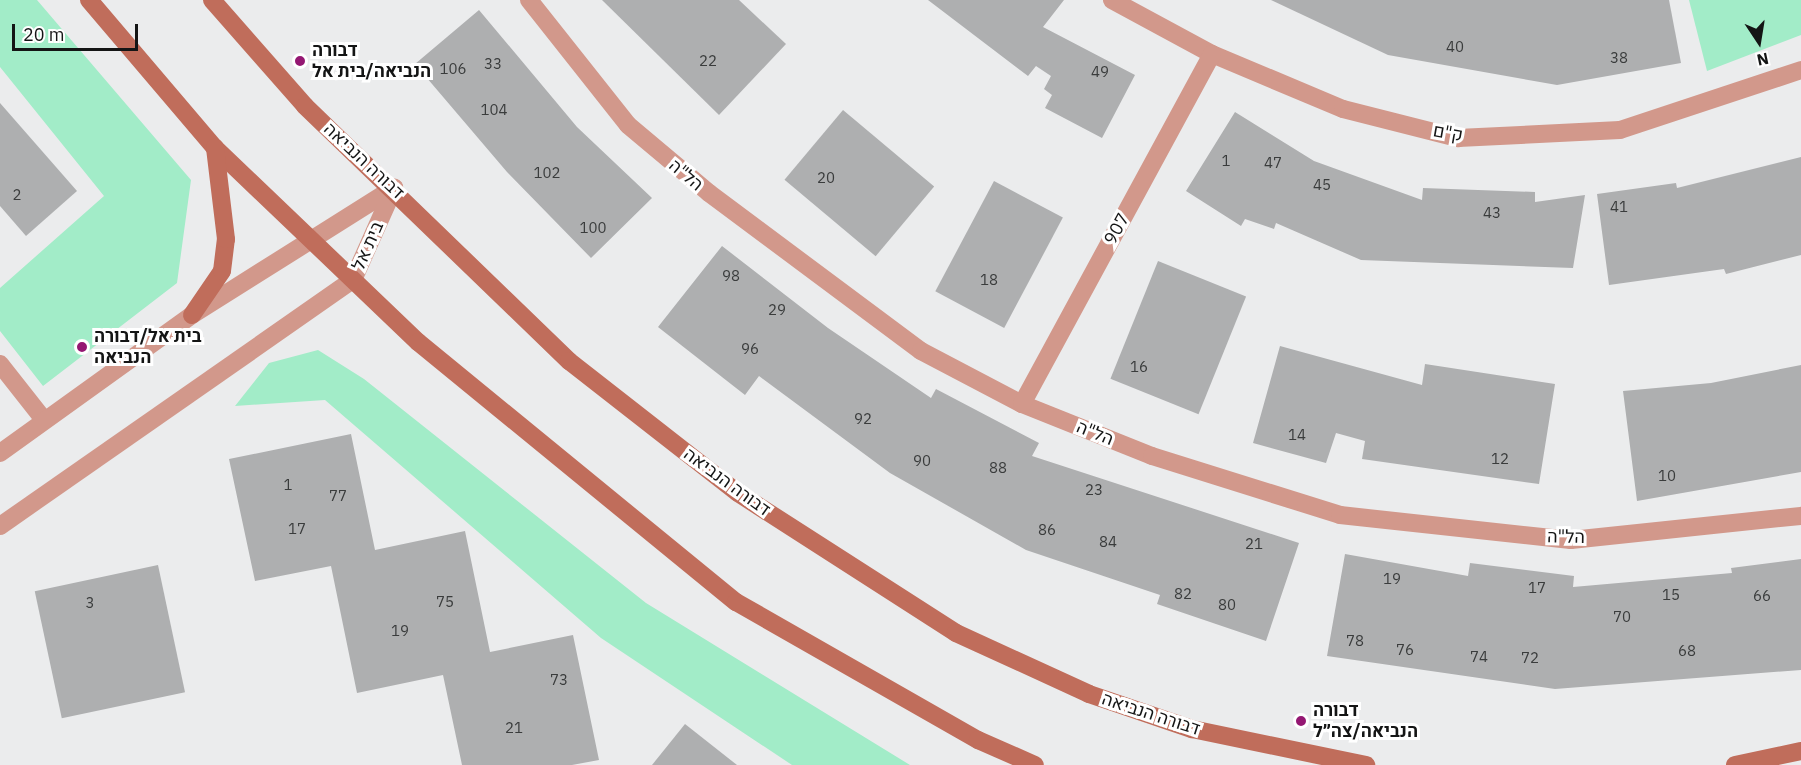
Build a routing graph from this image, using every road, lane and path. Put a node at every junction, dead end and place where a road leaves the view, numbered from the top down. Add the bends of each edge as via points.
1 (89, 0) edge
2 (212, 0) edge
3 (529, 0) edge
4 (1112, 0) edge
5 (1212, 54) junction
6 (1801, 70) edge
7 (215, 148) junction
8 (394, 188) junction
9 (312, 237) junction
10 (353, 280) junction
11 (192, 315) junction
12 (0, 364) edge
13 (1022, 404) junction
14 (45, 420) junction
15 (0, 453) edge
16 (1801, 516) edge
17 (0, 526) edge
18 (1801, 751) edge
19 (1035, 765) edge
20 (1366, 765) edge
21 (1735, 765) edge

1 - 7 street
2 - 8 street, דבורה הנביאה via 305,106
3 - 13 street, הל"ה via 628,125 709,193 921,351
4 - 5 street, ק"ם
5 - 6 street, ק"ם via 1343,109 1458,138 1620,130
5 - 13 street, 907
7 - 9 street
7 - 11 street via 226,239 222,271
8 - 9 street, בית אל
8 - 10 street, בית אל
8 - 20 street, דבורה הנביאה via 569,361 738,493 956,633 1089,694 1192,729
9 - 10 street
9 - 11 street, בית אל
10 - 17 street, בית אל
10 - 19 street via 418,342 736,602 899,696
11 - 14 street, בית אל
12 - 14 street
13 - 16 street, הל"ה via 1152,456 1340,515 1571,540
14 - 15 street, בית אל
18 - 21 street

